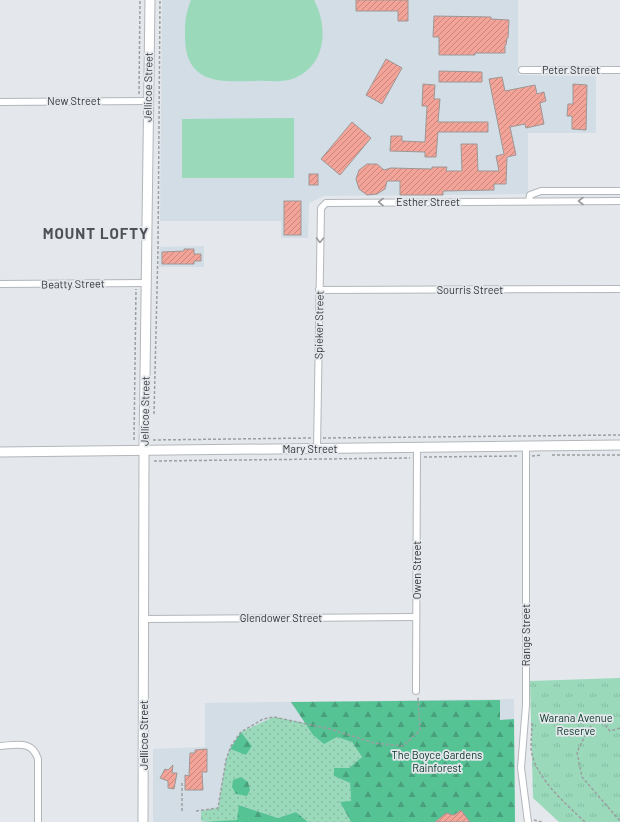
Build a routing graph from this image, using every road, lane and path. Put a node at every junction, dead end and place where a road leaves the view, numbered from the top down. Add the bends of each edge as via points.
1 (150, 0) edge
2 (160, 0) edge
3 (522, 70) dead end
4 (620, 70) edge
5 (148, 101) junction
6 (0, 102) edge
7 (620, 190) edge
8 (529, 201) junction
9 (620, 201) edge
10 (326, 203) joint
11 (147, 283) junction
12 (0, 284) edge
13 (319, 290) junction
14 (620, 290) edge
15 (154, 416) dead end
16 (620, 436) edge
17 (317, 438) junction
18 (153, 440) dead end
19 (620, 445) edge
20 (526, 447) junction
21 (317, 449) junction
22 (144, 450) junction
23 (0, 452) edge
24 (417, 453) junction
25 (526, 456) junction
26 (620, 456) edge
27 (154, 461) dead end
28 (416, 617) junction
29 (145, 619) junction
30 (416, 691) joint
31 (532, 720) dead end
32 (620, 728) edge
33 (0, 746) edge
34 (182, 783) dead end
35 (182, 810) dead end
36 (196, 811) dead end
37 (620, 821) edge
38 (38, 822) edge
39 (143, 822) edge
40 (528, 822) edge
41 (585, 822) edge

1 - 5 street, Jellicoe Street
2 - 15 path
3 - 4 street, Peter Street
5 - 6 street, New Street
5 - 11 street, Jellicoe Street
7 - 8 street via 541,191 530,195
9 -> 8 street, Esther Street
8 -> 10 street, Esther Street
10 -> 13 street, Spieker Street via 321,208
11 - 12 street, Beatty Street
11 - 22 street, Jellicoe Street
13 - 14 street, Sourris Street
13 - 17 street, Spieker Street
16 - 17 path
17 - 18 path
17 - 21 street, Spieker Street
19 - 20 street, Mary Street
20 - 24 street, Mary Street
20 - 25 street, Range Street
21 - 22 street, Mary Street
21 - 24 street, Mary Street
22 - 23 street, Mary Street
22 - 29 street, Jellicoe Street
24 - 25 path
24 - 27 path
24 - 28 street, Owen Street
25 - 26 path
25 - 40 street, Range Street via 526,705 521,768
28 - 29 street, Glendower Street
28 - 30 street, Owen Street
29 - 39 street, Jellicoe Street
30 - 36 path via 420,730 403,746 374,743 330,729 274,717 263,719 241,732 231,746 226,760 218,808
31 - 41 path via 531,749 535,763 549,786
32 - 37 path via 610,731 598,717 577,752 582,778
33 - 38 street via 26,745 36,752
34 - 35 path

